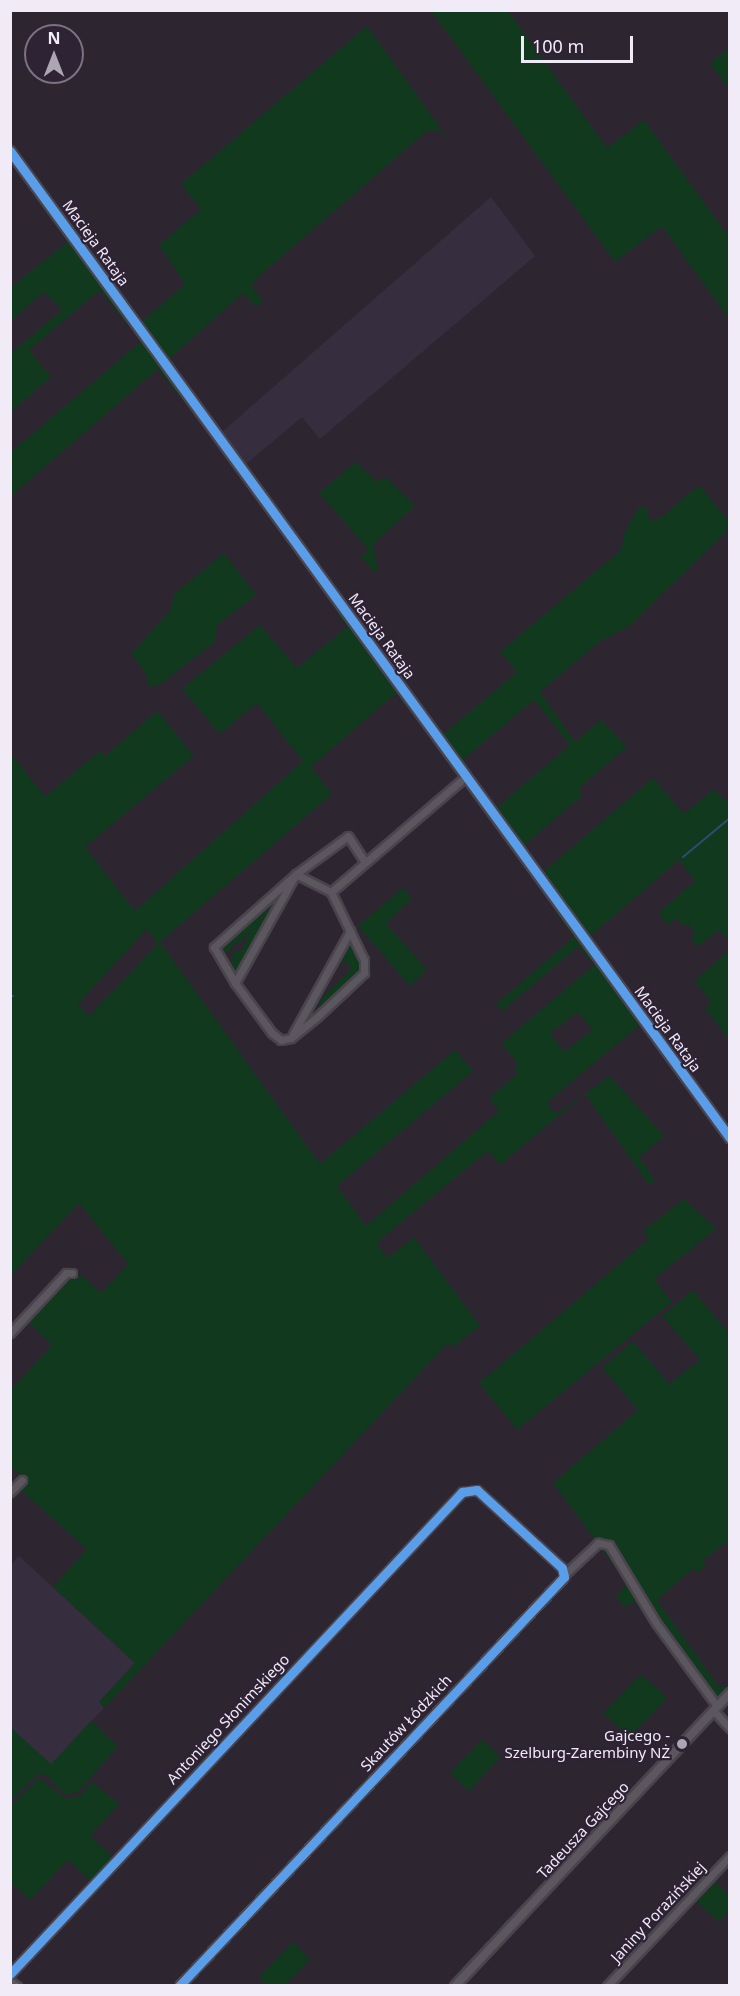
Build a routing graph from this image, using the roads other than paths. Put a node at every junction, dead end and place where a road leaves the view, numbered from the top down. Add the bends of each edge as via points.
1 (10, 151) edge
2 (465, 777) junction
3 (365, 862) junction
4 (296, 874) junction
5 (331, 892) junction
6 (350, 931) junction
7 (235, 983) junction
8 (291, 1038) junction
9 (729, 1138) edge
10 (72, 1273) dead end
11 (10, 1333) edge
12 (22, 1480) dead end
13 (10, 1492) edge
14 (564, 1575) junction
15 (729, 1693) edge
16 (715, 1708) junction
17 (729, 1728) edge
18 (729, 1856) edge
19 (10, 1974) edge
20 (10, 1981) edge
21 (17, 1986) edge
22 (179, 1986) edge
23 (455, 1986) edge
24 (607, 1986) edge

1 - 2 street, Macieja Rataja
2 - 3 street
2 - 9 street, Macieja Rataja
3 - 4 street via 348,836
3 - 5 street
4 - 5 street
4 - 7 street
4 - 7 street via 215,944 214,953
5 - 6 street
6 - 8 street
6 - 8 street via 364,961 363,975
7 - 8 street via 274,1035 281,1040
10 - 11 street via 66,1273
12 - 13 street
14 - 16 street, Skautów Łódzkich via 596,1545 604,1543 611,1547 656,1623
14 - 19 street, Antoniego Słonimskiego via 562,1568 479,1491 470,1488 462,1492
14 - 22 street, Skautów Łódzkich
15 - 16 street, Tadeusza Gajcego
16 - 17 street
16 - 23 street, Tadeusza Gajcego
18 - 24 street, Janiny Porazińskiej
20 - 21 street

